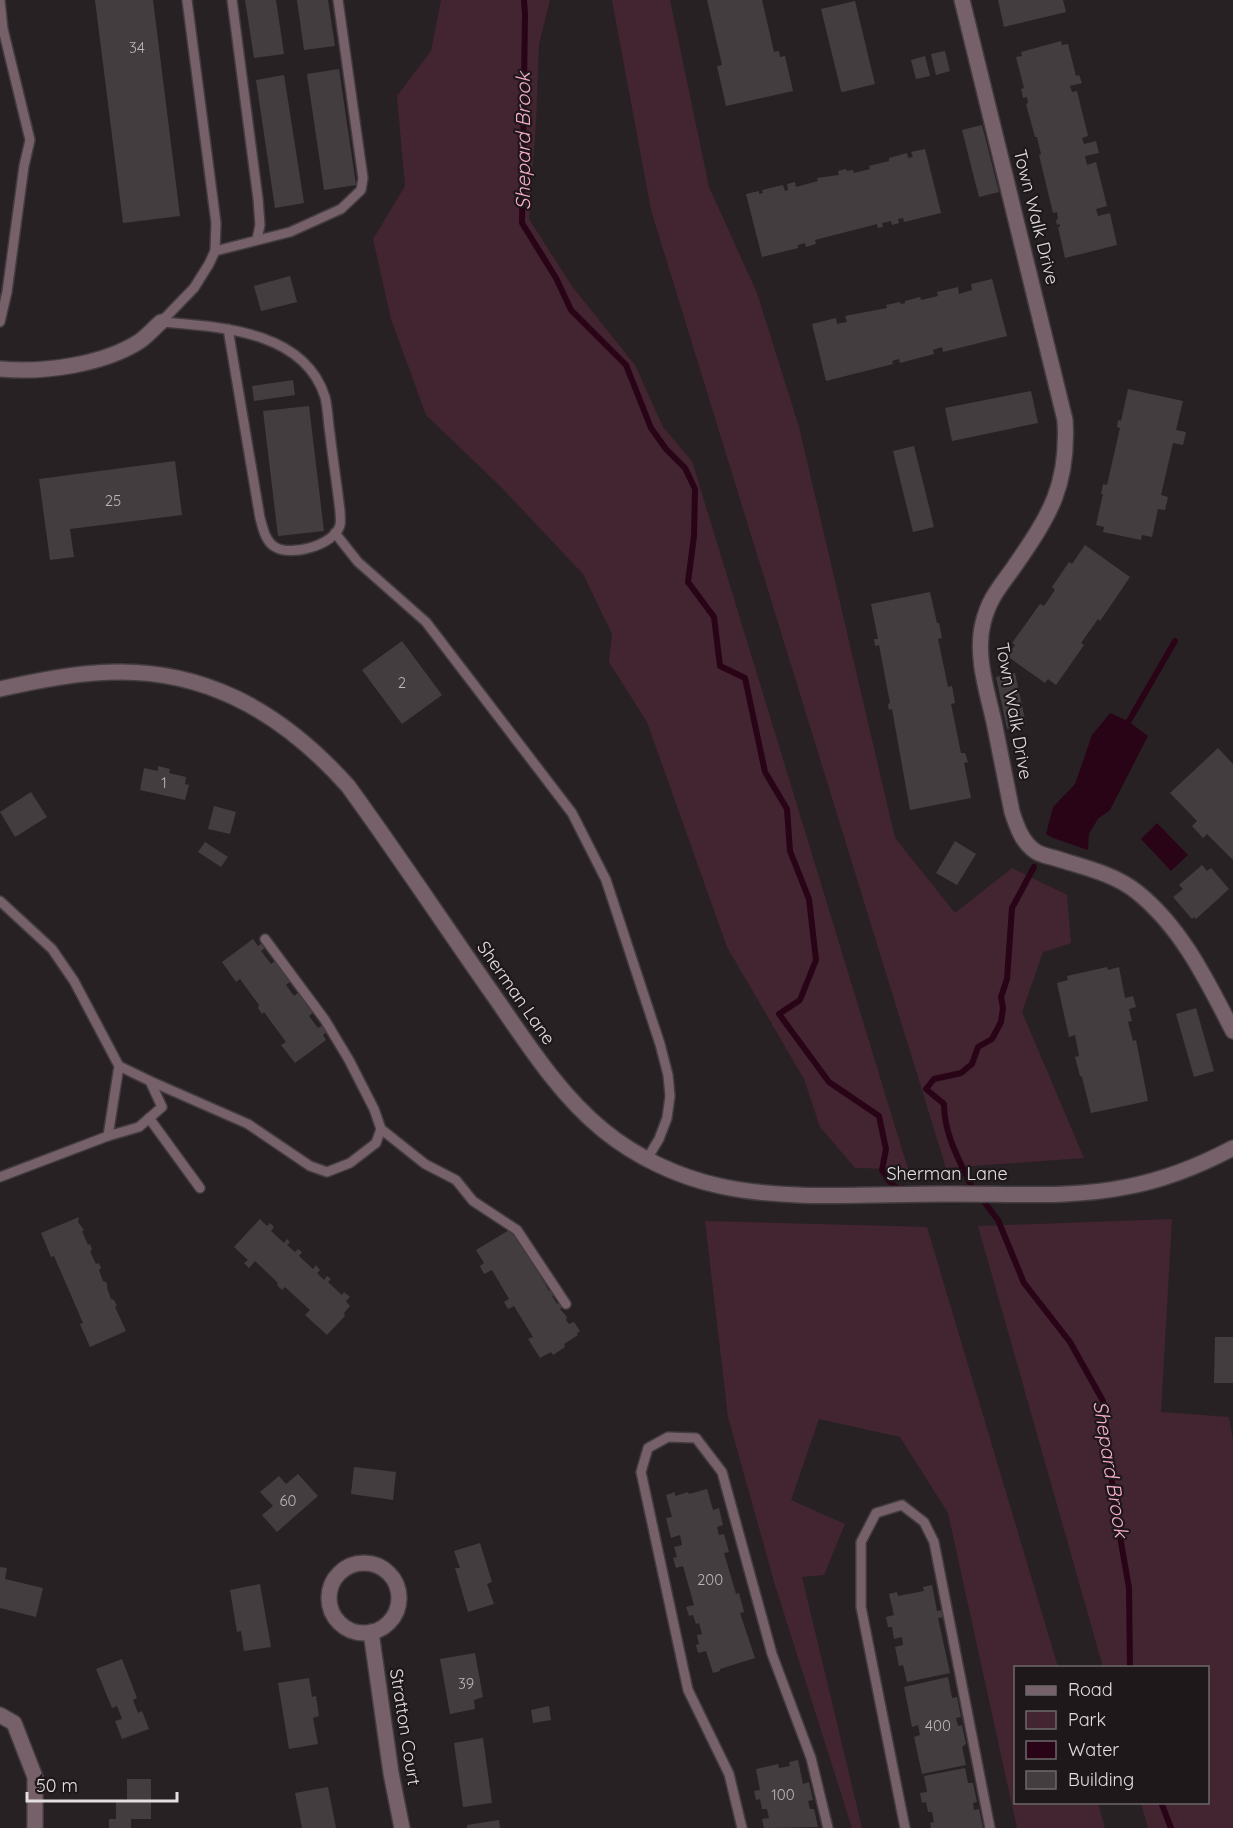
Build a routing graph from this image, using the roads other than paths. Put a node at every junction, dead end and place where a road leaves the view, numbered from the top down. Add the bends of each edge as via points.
1 (0, 0) edge
2 (187, 0) edge
3 (232, 0) edge
4 (338, 0) edge
5 (962, 0) edge
6 (257, 239) junction
7 (215, 251) junction
8 (0, 322) edge
9 (161, 322) junction
10 (228, 329) junction
11 (0, 369) edge
12 (335, 533) junction
13 (0, 689) edge
14 (0, 901) edge
15 (265, 939) dead end
16 (1233, 1031) edge
17 (119, 1066) junction
18 (150, 1081) junction
19 (149, 1118) junction
20 (381, 1129) junction
21 (108, 1136) junction
22 (1233, 1148) edge
23 (647, 1159) junction
24 (0, 1178) edge
25 (200, 1188) dead end
26 (566, 1304) dead end
27 (371, 1632) junction
28 (0, 1715) edge
29 (35, 1828) edge
30 (402, 1828) edge
31 (742, 1828) edge
32 (828, 1828) edge
33 (905, 1828) edge
34 (990, 1828) edge

1 - 8 lane via 3,29 30,140
2 - 7 lane via 216,223
3 - 6 lane via 258,199
4 - 6 lane via 363,178 361,190 341,209 290,232
5 - 16 street, Town Walk Drive via 1065,420 1060,487 1049,514 989,601 982,624 980,644 986,684 1012,812 1025,841 1036,852 1126,884 1166,920 1195,959
6 - 7 lane
7 - 9 lane via 194,288
9 - 10 lane
9 - 11 street via 127,348 88,362 43,369
10 - 12 lane via 275,343 302,360 316,377 325,399 340,511 340,526
10 - 12 lane via 260,518 268,542 292,551 311,548
12 - 23 lane via 358,562 426,622 572,813 606,880 668,1075 667,1118
13 - 23 street, Sherman Lane via 95,673 168,676 234,697 292,731 348,786 544,1066 577,1106 622,1145
14 - 17 lane via 52,949 74,981
15 - 20 lane via 325,1020 349,1060
17 - 18 lane
17 - 21 lane
18 - 19 lane via 162,1107
18 - 20 lane via 248,1124 310,1166 327,1172 350,1163 376,1143
19 - 21 lane via 139,1127
19 - 25 lane
20 - 26 lane via 425,1164 456,1180 473,1202 517,1230
21 - 24 lane
22 - 23 street, Sherman Lane via 1150,1182 1076,1193 749,1191 680,1174
27 - 27 street via 387,1624 395,1614 398,1591 386,1571 375,1565 353,1565 343,1570 330,1588 331,1610 345,1628
27 - 30 street, Stratton Court
28 - 29 street via 14,1723 35,1777
31 - 32 lane via 729,1774 688,1690 649,1517 641,1472 648,1448 668,1437 696,1438 722,1472 772,1654 811,1758
33 - 34 lane via 861,1607 861,1542 876,1513 902,1506 924,1522 933,1542

